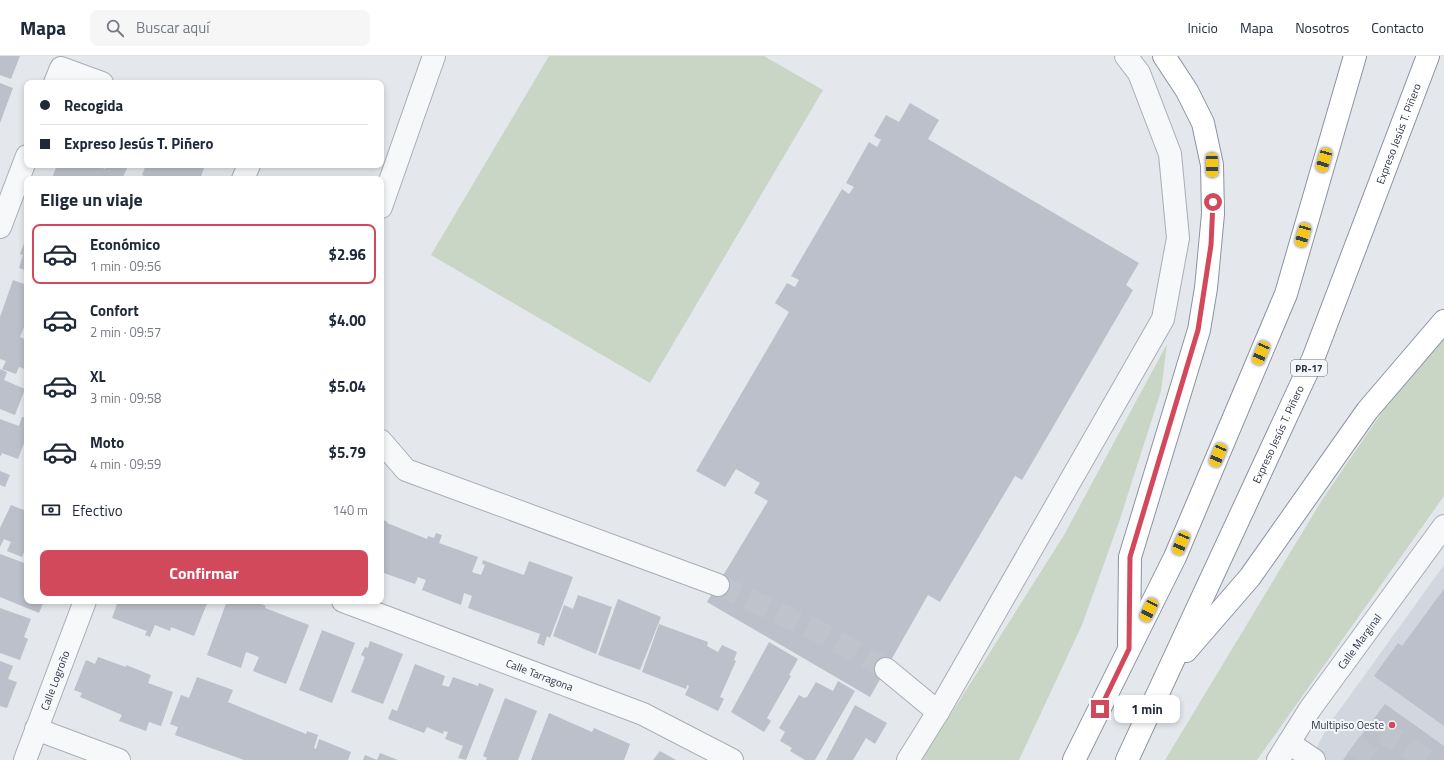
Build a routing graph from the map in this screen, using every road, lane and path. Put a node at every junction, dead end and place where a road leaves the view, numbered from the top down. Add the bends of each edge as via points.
1 (434, 56) edge
2 (1126, 56) edge
3 (1164, 56) edge
4 (1355, 56) edge
5 (1428, 56) edge
6 (58, 75) edge
7 (86, 80) edge
8 (24, 164) edge
9 (384, 198) edge
10 (0, 228) edge
11 (1444, 321) edge
12 (384, 444) edge
13 (1444, 526) edge
14 (718, 585) tunnel mouth
15 (84, 604) edge
16 (350, 604) edge
17 (1129, 649) junction
18 (886, 669) tunnel mouth
19 (1168, 672) junction
20 (938, 712) junction
21 (36, 730) junction
22 (1283, 751) edge
23 (25, 760) edge
24 (119, 760) edge
25 (732, 760) edge
26 (908, 760) edge
27 (1074, 760) edge
28 (1127, 760) edge
29 (1314, 760) edge

1 - 9 street
2 - 20 street via 1139,73 1170,154 1178,238 1163,319
3 - 17 highway via 1187,91 1203,123 1212,165 1213,214 1206,288 1198,330 1130,557
4 - 17 highway via 1286,294 1175,557
5 - 19 highway, Expreso Jesús T. Piñero / PR-17 via 1313,359
6 - 7 street
8 - 10 street
11 - 19 highway via 1367,411 1250,577
12 - 14 street via 406,470
13 - 22 street, Calle Marginal via 1310,709
15 - 21 street, Calle Logroño
16 - 25 street, Calle Tarragona via 643,714
17 - 27 highway
18 - 20 street
19 - 28 highway, Expreso Jesús T. Piñero / PR-17
20 - 26 street
21 - 23 street, Calle Logroño
21 - 24 street
22 - 29 street

